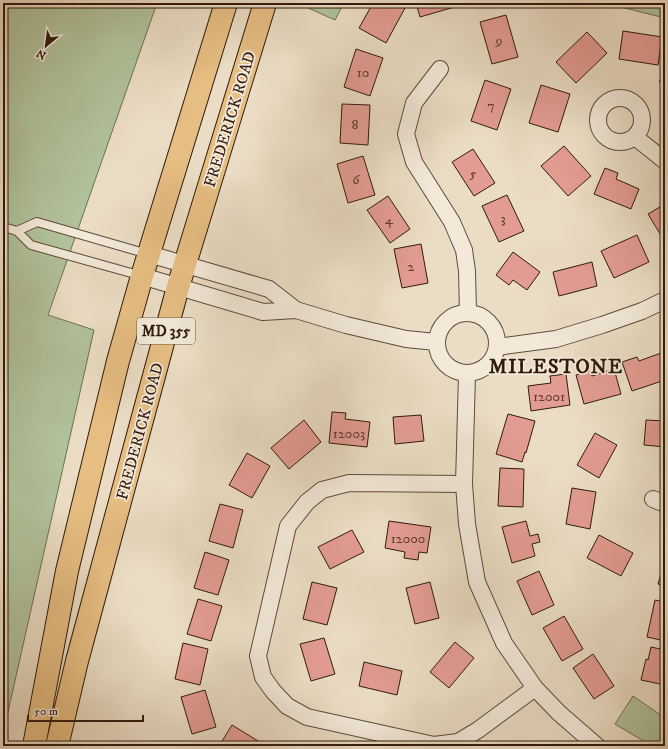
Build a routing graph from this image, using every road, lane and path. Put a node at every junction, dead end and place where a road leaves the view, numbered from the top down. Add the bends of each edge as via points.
1 (226, 3) edge
2 (265, 3) edge
3 (440, 69) dead end
4 (635, 137) dead end
5 (665, 161) edge
6 (3, 227) edge
7 (17, 231) junction
8 (149, 254) junction
9 (185, 265) junction
10 (142, 276) junction
11 (178, 287) junction
12 (665, 300) edge
13 (296, 310) junction
14 (468, 313) junction
15 (436, 342) junction
16 (497, 347) junction
17 (467, 374) junction
18 (464, 484) junction
19 (535, 688) junction
20 (34, 746) edge
21 (57, 746) edge
22 (597, 746) edge

1 - 8 main road, MD 355
2 - 9 main road, FREDERICK ROAD / MD 355
3 - 14 street via 414,103 406,134 414,162 452,222 464,250
4 - 5 street
6 - 7 lane
7 - 8 lane via 37,222
7 - 10 lane via 31,245
8 - 9 street
8 - 10 main road, MD 355
9 - 11 main road, FREDERICK ROAD / MD 355
9 - 13 street via 269,289
10 - 11 street
10 - 20 main road, MD 355 via 118,361 67,571
11 - 13 street via 263,312
11 - 21 main road, FREDERICK ROAD / MD 355 via 77,661
12 - 16 street via 642,311 556,339
13 - 15 street via 406,339
14 - 15 street via 446,321
14 - 16 street via 483,318 489,324 494,330
15 - 17 street via 442,361 453,370
16 - 17 street via 490,363 476,372
17 - 18 street
18 - 19 street via 467,524 477,582 504,643
18 - 19 street via 349,483 322,490 307,502 288,526 258,656 263,677 287,706 306,717 434,745 458,742
19 - 22 street

